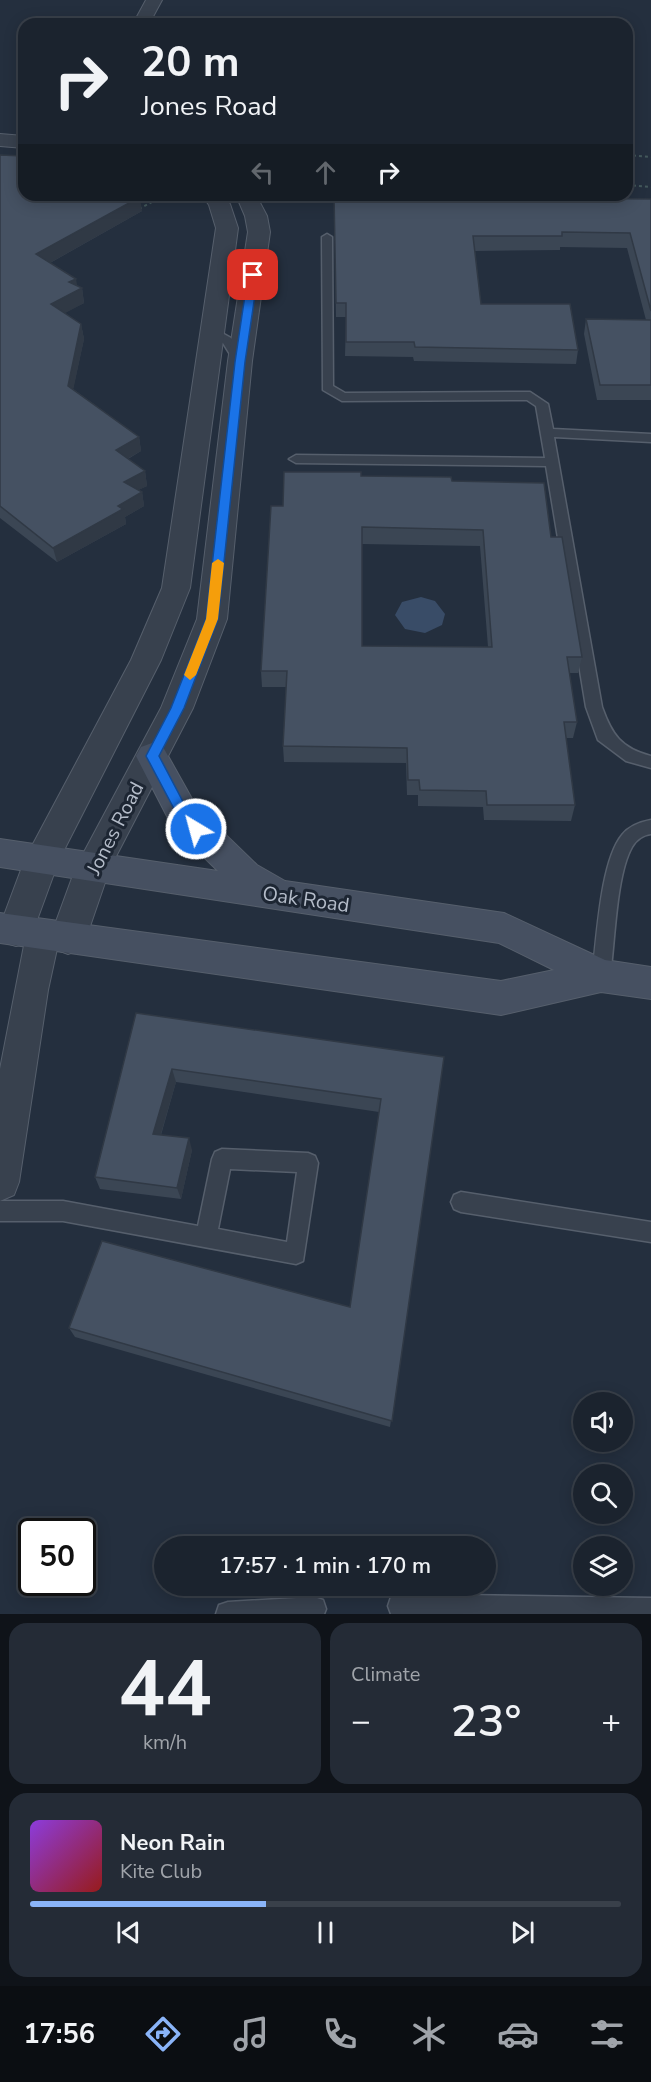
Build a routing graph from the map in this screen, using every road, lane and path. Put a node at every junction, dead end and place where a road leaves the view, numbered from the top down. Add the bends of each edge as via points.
1 (154, 0) edge
2 (144, 18) edge
3 (0, 126) edge
4 (18, 127) edge
5 (0, 140) edge
6 (18, 142) edge
7 (633, 156) edge
8 (651, 157) edge
9 (633, 186) edge
10 (651, 187) edge
11 (158, 201) edge
12 (217, 201) edge
13 (249, 201) edge
14 (138, 209) edge
15 (327, 237) dead end
16 (213, 332) junction
17 (240, 362) junction
18 (547, 433) junction
19 (651, 438) edge
20 (296, 459) dead end
21 (551, 462) junction
22 (152, 756) junction
23 (651, 762) edge
24 (651, 827) edge
25 (0, 853) edge
26 (42, 860) junction
27 (93, 867) junction
28 (287, 897) junction
29 (32, 933) edge
30 (602, 976) junction
31 (651, 983) edge
32 (0, 1182) edge
33 (461, 1202) dead end
34 (0, 1211) edge
35 (651, 1232) edge
36 (206, 1238) junction
37 (400, 1606) dead end
38 (314, 1608) dead end
39 (651, 1610) edge
40 (228, 1614) edge

1 - 2 street
3 - 4 street
5 - 6 street
7 - 8 path
9 - 10 path
11 - 14 path
12 - 16 street, Jones Road via 226,228
13 - 17 street, Jones Road via 259,232
15 - 18 lane via 327,387 342,397 530,396 542,404
16 - 17 lane via 227,341
16 - 26 street, Jones Road via 176,588 146,660
17 - 22 street, Jones Road via 212,619 177,708
18 - 19 lane
18 - 21 lane
20 - 21 lane
21 - 23 lane via 594,707 604,736 632,757
22 - 27 street, Jones Road
22 - 28 main road via 184,816 208,842 244,875
24 - 30 lane via 640,828 626,843 617,874
25 - 26 main road, Oak Road
26 - 27 main road, Oak Road
26 - 29 street, Jones Road
27 - 28 main road, Oak Road
27 - 29 street, Jones Road
28 - 30 main road, Oak Road via 504,928
29 - 30 main road, Oak Road via 501,998
29 - 32 street, Jones Road via 31,990
30 - 31 main road, Oak Road
33 - 35 lane
34 - 36 lane via 63,1211
36 - 36 lane via 296,1254 308,1163 222,1159
37 - 39 lane
38 - 40 lane

